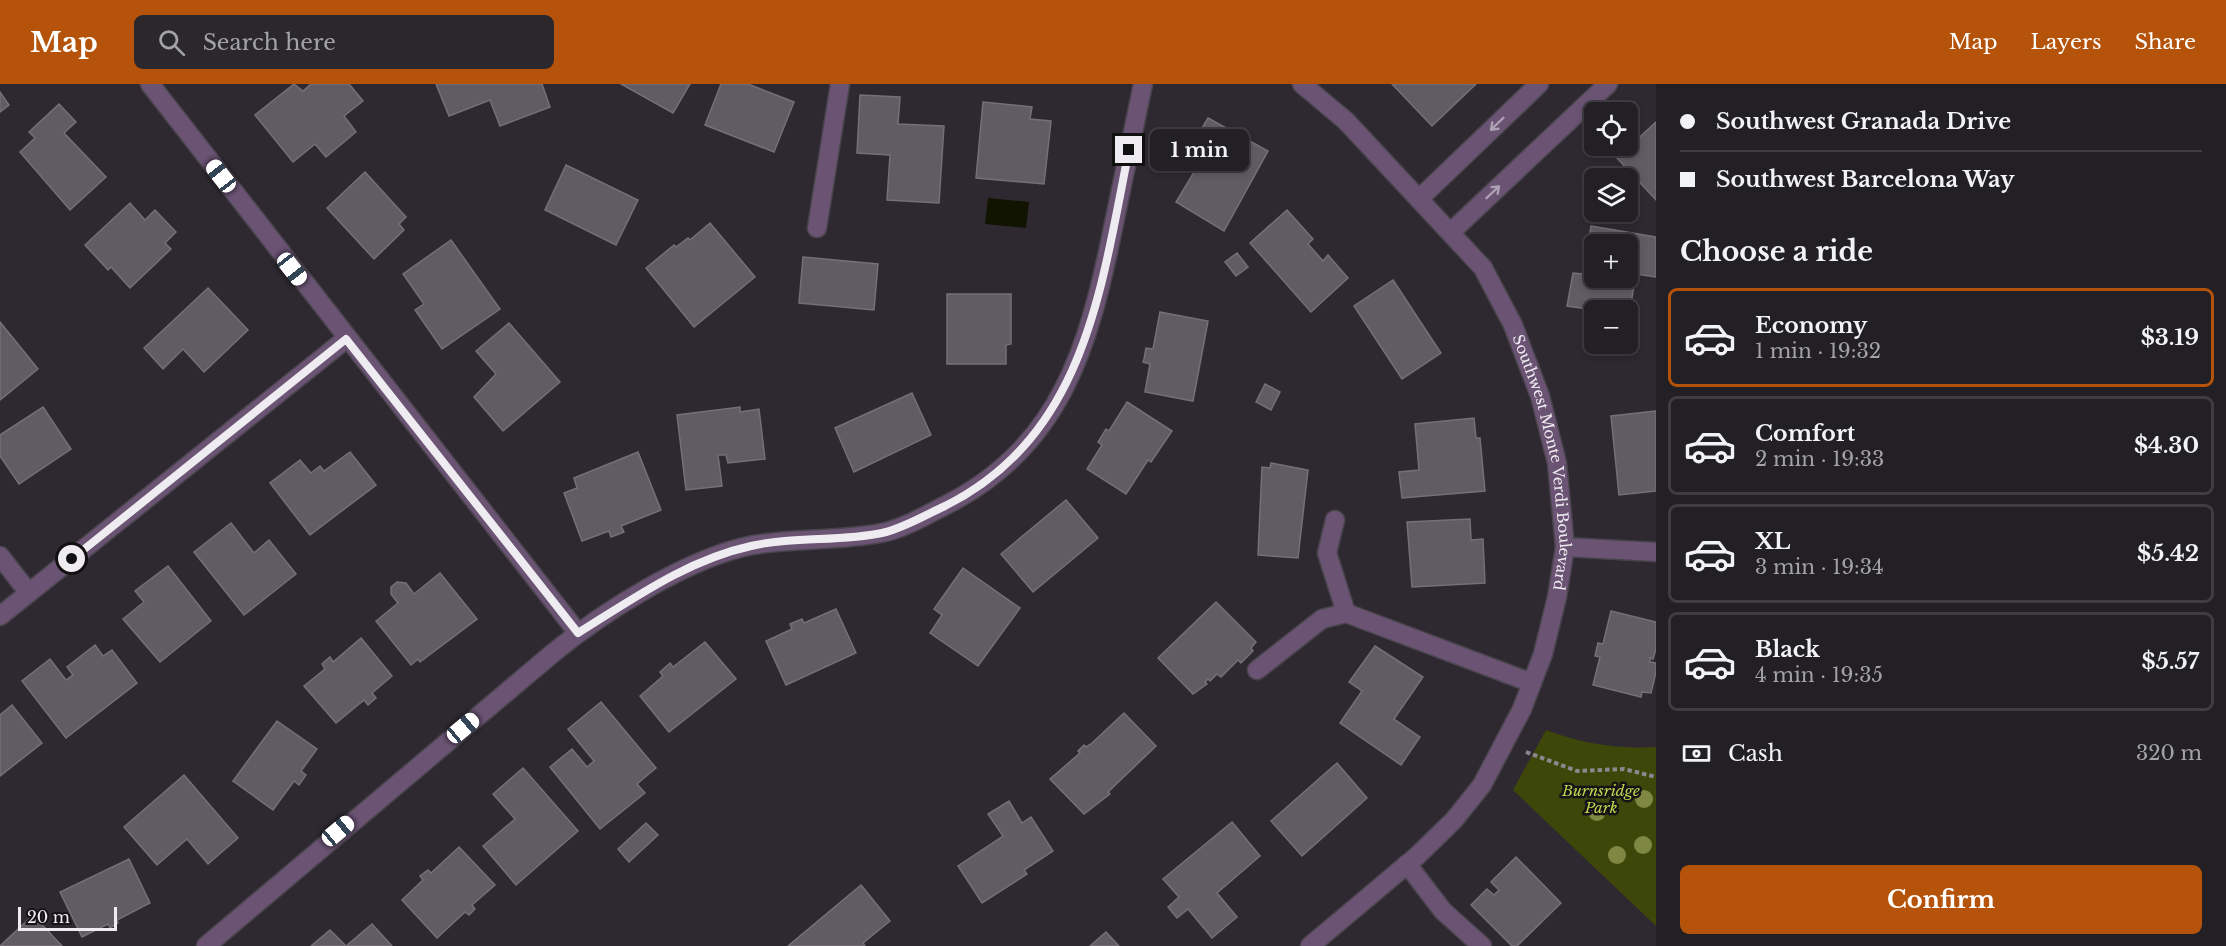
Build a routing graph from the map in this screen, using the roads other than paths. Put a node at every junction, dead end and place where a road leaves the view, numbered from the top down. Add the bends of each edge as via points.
1 (150, 84) edge
2 (840, 84) edge
3 (1143, 84) edge
4 (1539, 84) edge
5 (1608, 84) edge
6 (1305, 85) edge
7 (1419, 199) junction
8 (817, 228) dead end
9 (1451, 232) junction
10 (346, 339) junction
11 (1335, 520) dead end
12 (1565, 548) junction
13 (1656, 552) edge
14 (0, 556) edge
15 (29, 593) junction
16 (1346, 613) junction
17 (0, 616) edge
18 (578, 633) junction
19 (1257, 670) dead end
20 (1532, 682) junction
21 (1407, 864) junction
22 (206, 946) edge
23 (1310, 946) edge
24 (1482, 946) edge

1 - 10 street
2 - 8 street
3 - 18 street via 1097,305 1084,346 1040,429 1005,466 960,498 883,533 753,545 709,557
4 -> 7 street
9 -> 5 street
6 - 7 street, Southwest Monte Verdi Boulevard
7 - 9 street, Southwest Monte Verdi Boulevard
9 - 12 street, Southwest Monte Verdi Boulevard via 1483,268 1513,325 1540,396 1557,464
10 - 15 street
10 - 18 street
11 - 16 street via 1327,553
12 - 13 street
12 - 20 street, Southwest Monte Verdi Boulevard via 1543,654
14 - 15 street
15 - 17 street
16 - 19 street via 1322,619
16 - 20 street
18 - 22 street via 338,831
20 - 21 street, Southwest Monte Verdi Boulevard via 1505,744 1482,784 1454,820
21 - 23 street, Southwest Monte Verdi Boulevard
21 - 24 street via 1443,910

